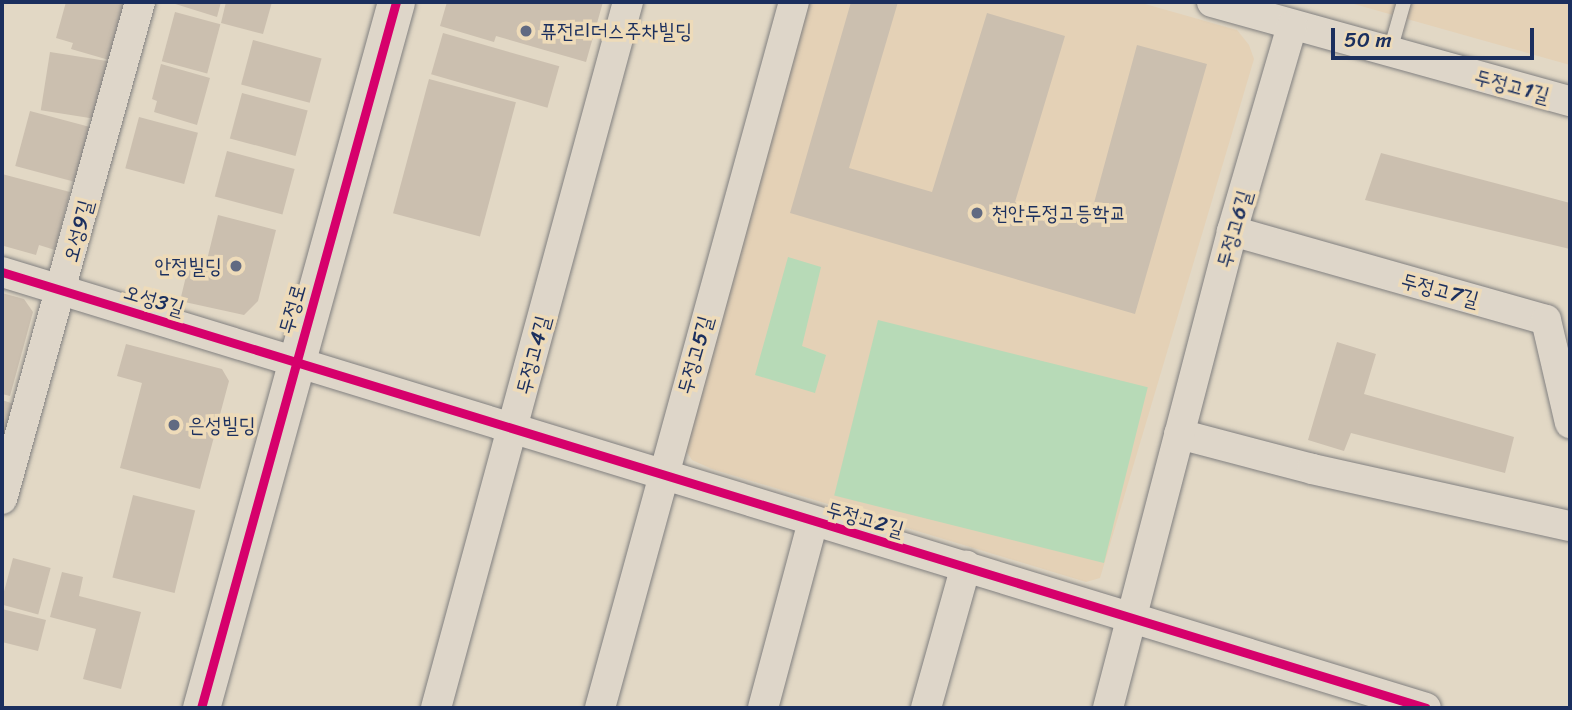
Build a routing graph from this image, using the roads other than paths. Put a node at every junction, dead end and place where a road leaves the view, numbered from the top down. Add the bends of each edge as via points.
1 (140, 2) edge
2 (396, 2) edge
3 (628, 2) edge
4 (794, 2) edge
5 (1212, 2) edge
6 (1404, 2) edge
7 (1292, 26) junction
8 (1390, 51) junction
9 (1570, 101) edge
10 (1232, 231) junction
11 (2, 272) edge
12 (61, 290) junction
13 (295, 364) junction
14 (1570, 423) edge
15 (513, 427) junction
16 (1179, 434) junction
17 (662, 474) junction
18 (2, 499) edge
19 (813, 522) junction
20 (1570, 526) edge
21 (966, 566) junction
22 (1133, 615) junction
23 (201, 708) edge
24 (436, 708) edge
25 (600, 708) edge
26 (763, 708) edge
27 (926, 708) edge
28 (1108, 708) edge
29 (1426, 708) edge

1 - 12 street, 오성9길
2 - 13 street, 두정로
3 - 15 street, 두정고4길
4 - 17 street, 두정고5길
5 - 7 street, 두정고1길
6 - 8 lane
7 - 8 street, 두정고1길
7 - 10 street, 두정고6길
8 - 9 street, 두정고1길
10 - 14 street, 두정고7길 via 1546,320
10 - 16 street, 두정고6길
11 - 12 street, 오성3길
12 - 13 street, 오성3길
12 - 18 street, 오성9길
13 - 15 street, 두정고2길
13 - 23 street, 두정로
15 - 17 street, 두정고2길
15 - 24 street, 두정고4길
16 - 20 street via 1312,469
16 - 22 street, 두정고6길
17 - 19 street, 두정고2길
17 - 25 street, 두정고5길
19 - 21 street, 두정고2길
19 - 26 street, 두정고2길
21 - 22 street, 두정고2길
21 - 27 street
22 - 28 street, 두정고6길
22 - 29 street, 두정고2길

